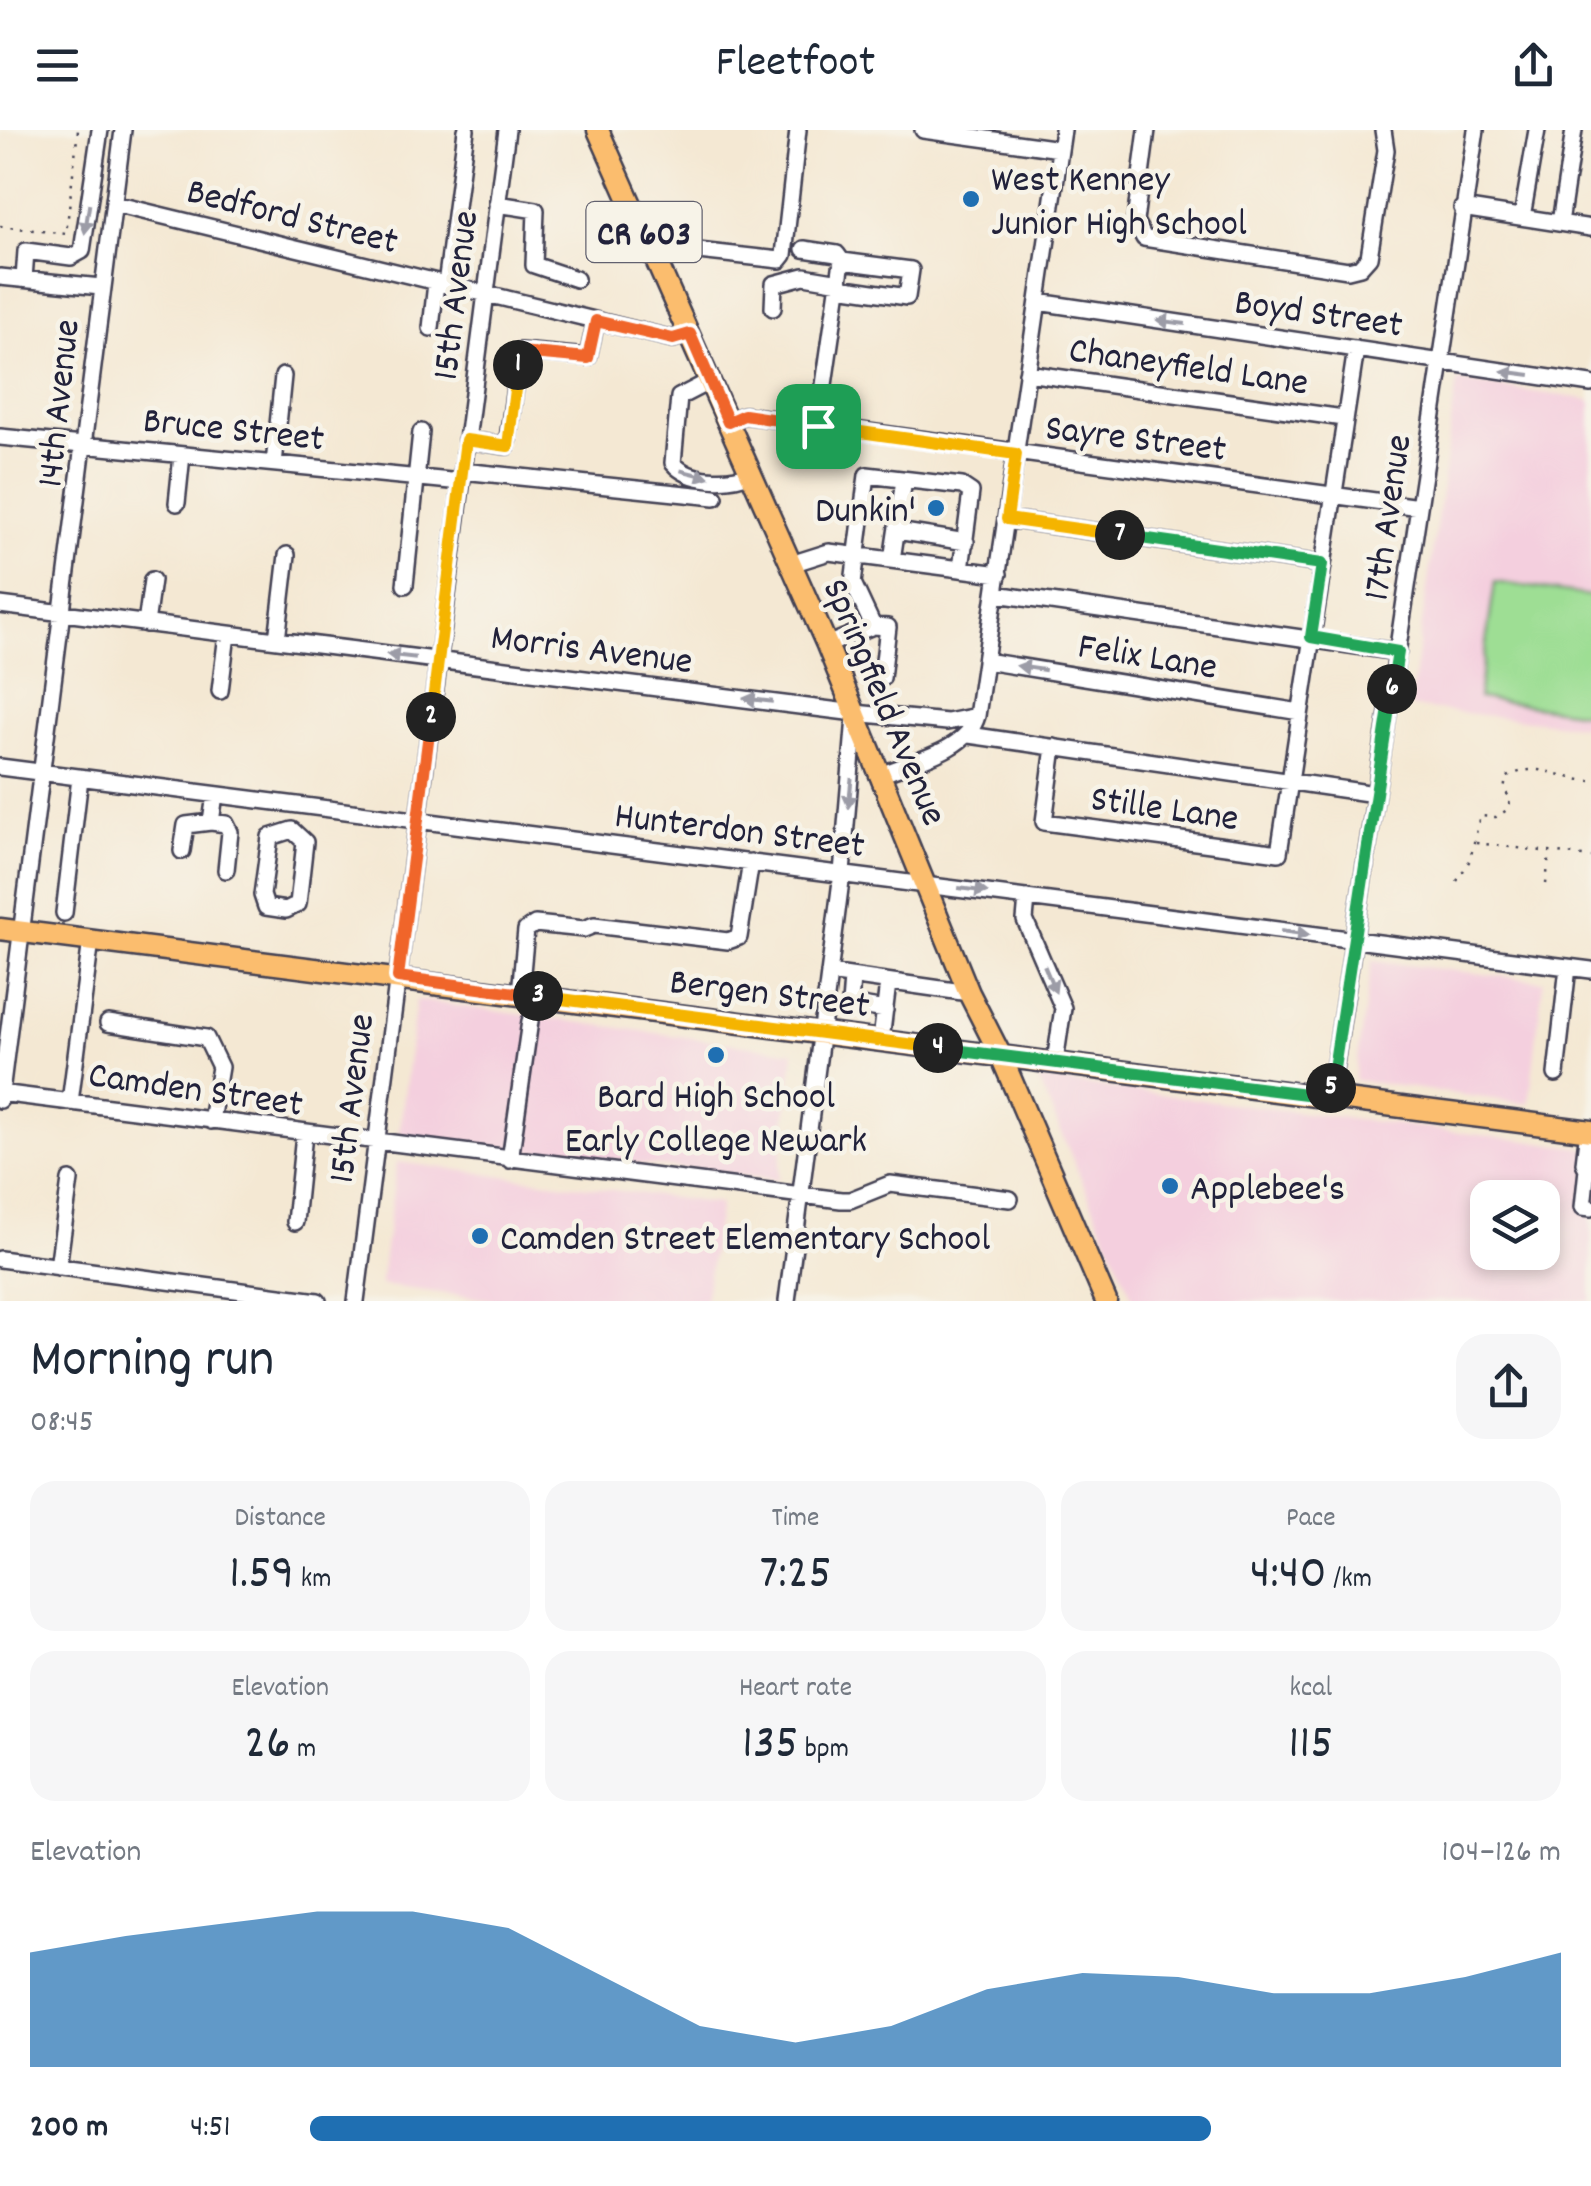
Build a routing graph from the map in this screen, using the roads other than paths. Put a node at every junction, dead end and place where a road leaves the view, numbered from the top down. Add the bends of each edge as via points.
1 (100, 130) edge
2 (124, 130) edge
3 (466, 130) edge
4 (507, 130) edge
5 (598, 130) edge
6 (798, 130) edge
7 (924, 130) edge
8 (1063, 130) edge
9 (1147, 130) edge
10 (1384, 130) edge
11 (1476, 130) edge
12 (1537, 130) edge
13 (1574, 130) edge
14 (1060, 149) junction
15 (114, 204) junction
16 (497, 204) junction
17 (1462, 208) junction
18 (1522, 217) junction
19 (1560, 223) junction
20 (1591, 228) edge
21 (804, 249) dead end
22 (655, 256) junction
23 (842, 260) junction
24 (0, 276) edge
25 (24, 279) junction
26 (576, 279) dead end
27 (441, 284) junction
28 (839, 284) junction
29 (101, 287) junction
30 (486, 295) junction
31 (1038, 302) junction
32 (773, 308) dead end
33 (596, 321) junction
34 (431, 328) dead end
35 (690, 334) junction
36 (1356, 349) junction
37 (1440, 362) junction
38 (1027, 373) junction
39 (283, 376) dead end
40 (710, 381) junction
41 (1591, 384) edge
42 (1343, 418) junction
43 (728, 422) junction
44 (818, 426) junction
45 (420, 432) dead end
46 (0, 437) edge
47 (466, 440) junction
48 (86, 445) junction
49 (1016, 454) junction
50 (182, 455) junction
51 (274, 464) junction
52 (751, 473) junction
53 (462, 477) junction
54 (418, 478) junction
55 (908, 480) junction
56 (1333, 494) junction
57 (715, 497) dead end
58 (177, 503) dead end
59 (1419, 506) junction
60 (1007, 519) junction
61 (897, 531) junction
62 (967, 536) junction
63 (287, 555) dead end
64 (855, 556) junction
65 (892, 560) junction
66 (792, 564) junction
67 (1322, 564) junction
68 (961, 569) junction
69 (999, 574) junction
70 (152, 580) dead end
71 (406, 584) dead end
72 (996, 594) junction
73 (0, 605) edge
74 (62, 613) junction
75 (146, 624) junction
76 (873, 626) junction
77 (227, 634) junction
78 (1311, 637) junction
79 (277, 640) junction
80 (827, 645) junction
81 (1398, 652) junction
82 (438, 660) junction
83 (985, 661) junction
84 (882, 678) dead end
85 (220, 691) dead end
86 (855, 712) junction
87 (1300, 712) junction
88 (977, 716) junction
89 (970, 735) junction
90 (1054, 747) junction
91 (0, 767) edge
92 (44, 773) junction
93 (878, 776) junction
94 (80, 778) junction
95 (1290, 781) junction
96 (216, 794) junction
97 (1376, 794) junction
98 (298, 805) junction
99 (417, 820) junction
100 (212, 822) junction
101 (292, 830) junction
102 (182, 851) dead end
103 (752, 862) junction
104 (226, 870) dead end
105 (842, 873) junction
106 (926, 884) junction
107 (1027, 898) junction
108 (64, 913) dead end
109 (0, 929) edge
110 (22, 932) junction
111 (91, 940) junction
112 (1353, 941) junction
113 (1568, 967) junction
114 (1591, 970) edge
115 (829, 973) junction
116 (398, 977) junction
117 (852, 978) junction
118 (888, 982) junction
119 (520, 993) junction
120 (969, 993) junction
121 (885, 1010) junction
122 (530, 1021) dead end
123 (108, 1023) dead end
124 (822, 1033) junction
125 (881, 1040) junction
126 (1001, 1056) junction
127 (1055, 1062) junction
128 (1556, 1074) dead end
129 (0, 1095) edge
130 (1330, 1097) junction
131 (70, 1102) junction
132 (211, 1122) junction
133 (1590, 1131) edge
134 (304, 1134) junction
135 (376, 1144) junction
136 (510, 1160) junction
137 (1589, 1169) edge
138 (70, 1180) dead end
139 (800, 1194) junction
140 (1010, 1199) dead end
141 (1591, 1208) edge
142 (295, 1222) dead end
143 (0, 1259) edge
144 (58, 1267) junction
145 (318, 1301) edge
146 (356, 1301) edge
147 (788, 1301) edge
148 (1106, 1301) edge

1 -> 25 street via 82,251 71,257 26,251
2 - 15 street, 14th Avenue
3 - 27 street
4 - 16 street, 15th Avenue
5 - 22 main road, Springfield Avenue / CR 603
6 - 22 street via 784,255 772,262 680,249
7 - 14 street
8 - 14 street
9 - 10 street via 1135,221 1144,238 1348,270 1364,264 1371,251
11 - 17 street, 17th Avenue
12 - 18 street
13 - 19 street
14 - 31 street
15 - 27 street, Bedford Street
15 - 29 street, 14th Avenue
16 - 26 street via 536,210 534,266
16 - 30 street, 15th Avenue
17 - 18 street
17 - 37 street, 17th Avenue
18 - 19 street
19 - 20 street
21 - 23 street
22 - 35 main road, Springfield Avenue / CR 603
23 - 28 street
23 - 28 street via 911,270 907,297
24 - 25 street
25 - 29 street
27 - 30 street, Bedford Street
27 - 34 street
28 - 32 street via 804,276 774,284
28 - 44 street
29 - 48 street, 14th Avenue
30 - 33 street, Bedford Street
30 - 47 street, 15th Avenue
36 -> 31 street, Boyd Street
31 - 38 street
33 - 35 street, Bedford Street via 673,339
33 - 47 street via 588,358 520,352 508,446
35 - 40 main road, Springfield Avenue / CR 603
36 - 37 street, Boyd Street
36 - 42 street
41 -> 37 street, Boyd Street
37 - 59 street, 17th Avenue
38 - 42 street, Chaneyfield Lane
38 - 49 street
39 - 51 street
40 - 43 main road, Springfield Avenue / CR 603
40 -> 52 street via 678,397 673,464 684,473 730,480
42 - 56 street
43 - 44 street, Sayre Street via 744,415
43 - 52 main road, Springfield Avenue / CR 603
44 - 49 street, Sayre Street
45 - 54 street
46 - 48 street, Bruce Street
47 - 53 street, 15th Avenue
48 - 50 street, Bruce Street
48 - 74 street, 14th Avenue
49 - 56 street, Sayre Street
49 - 60 street
50 - 51 street, Bruce Street
50 - 58 street
51 - 54 street, Bruce Street
52 - 66 main road, Springfield Avenue / CR 603
53 - 54 street, Bruce Street
53 - 57 street, Bruce Street
53 - 82 street, 15th Avenue
54 - 71 street
55 - 61 street
55 - 62 street via 968,489
55 - 64 street via 867,475
56 - 59 street, Sayre Street
56 - 67 street
59 - 81 street, 17th Avenue
60 - 67 street
60 - 69 street
61 - 62 street
61 - 65 street
62 - 68 street
63 - 79 street
64 - 65 street
64 - 66 street via 814,554
64 - 76 street via 853,583
65 - 68 street
66 - 80 main road, Springfield Avenue / CR 603
67 - 78 street
68 - 69 street
69 - 72 street
70 - 75 street
72 - 78 street
72 - 83 street
73 - 74 street, Morris Avenue
74 - 75 street, Morris Avenue
74 - 92 street, 14th Avenue
75 - 77 street, Morris Avenue
76 - 80 street
76 - 84 street via 888,627
77 - 79 street, Morris Avenue
77 - 85 street
78 - 81 street
78 - 87 street
82 -> 79 street, Morris Avenue
80 - 86 main road, Springfield Avenue / CR 603
81 - 97 street, 17th Avenue
86 -> 82 street, Morris Avenue
82 - 99 street, 15th Avenue
87 -> 83 street, Felix Lane
83 - 88 street
86 - 88 street, Morris Avenue via 947,722
86 - 93 main road, Springfield Avenue / CR 603
86 -> 105 street
87 - 95 street
88 - 89 street
89 - 90 street
89 - 93 street
90 - 95 street
90 - 95 street, Stille Lane via 1044,822 1279,853
91 - 92 street, Hunterdon Street
92 - 94 street, Hunterdon Street
92 - 110 street, 14th Avenue
93 - 106 main road, Springfield Avenue / CR 603
94 - 96 street, Hunterdon Street
94 - 108 street
95 - 97 street
96 - 98 street, Hunterdon Street
96 - 100 street
97 - 112 street, 17th Avenue
98 - 99 street, Hunterdon Street
98 - 101 street
99 - 103 street, Hunterdon Street
99 - 116 street, 15th Avenue
100 - 102 street via 186,825
100 - 104 street via 226,824 230,832
101 - 101 street via 270,837 266,907 298,904 306,842
103 - 105 street, Hunterdon Street
103 - 119 street via 738,937 728,942 534,924 526,930
105 - 106 street, Hunterdon Street
105 - 115 street
106 -> 107 street, Hunterdon Street
106 - 120 main road, Springfield Avenue / CR 603
107 -> 112 street, Hunterdon Street
107 -> 127 street via 1025,920 1062,1008
109 - 110 main road, Bergen Street
110 - 111 main road, Bergen Street
110 - 129 street, 14th Avenue
111 - 116 main road, Bergen Street
111 - 131 street
112 - 113 street, Hunterdon Street
112 - 130 street, 17th Avenue
113 - 114 street, Hunterdon Street
113 - 128 street
115 - 117 street
115 - 124 street
116 - 119 main road, Bergen Street
116 - 135 street, 15th Avenue
117 - 118 street
117 - 121 street via 850,1004
118 - 120 street
118 - 121 street
119 - 124 main road, Bergen Street
120 - 126 main road, Springfield Avenue / CR 603
121 - 125 street
122 - 136 street
123 - 132 street via 206,1038 220,1067
124 - 125 main road, Bergen Street
124 - 139 street
125 - 126 main road, Bergen Street
126 - 127 main road, Bergen Street
126 - 148 main road, Springfield Avenue / CR 603
127 - 130 main road, Bergen Street
129 - 131 street, Camden Street
130 - 133 main road, Bergen Street
131 - 132 street, Camden Street
132 - 134 street, Camden Street
133 - 137 street
134 - 135 street, Camden Street
134 - 142 street
135 - 136 street, Camden Street
135 - 146 street, 15th Avenue
136 - 139 street, Camden Street
137 - 141 street via 1583,1207
138 - 144 street
139 - 140 street, Camden Street via 850,1200 890,1184
139 - 147 street
143 - 144 street
144 - 145 street

